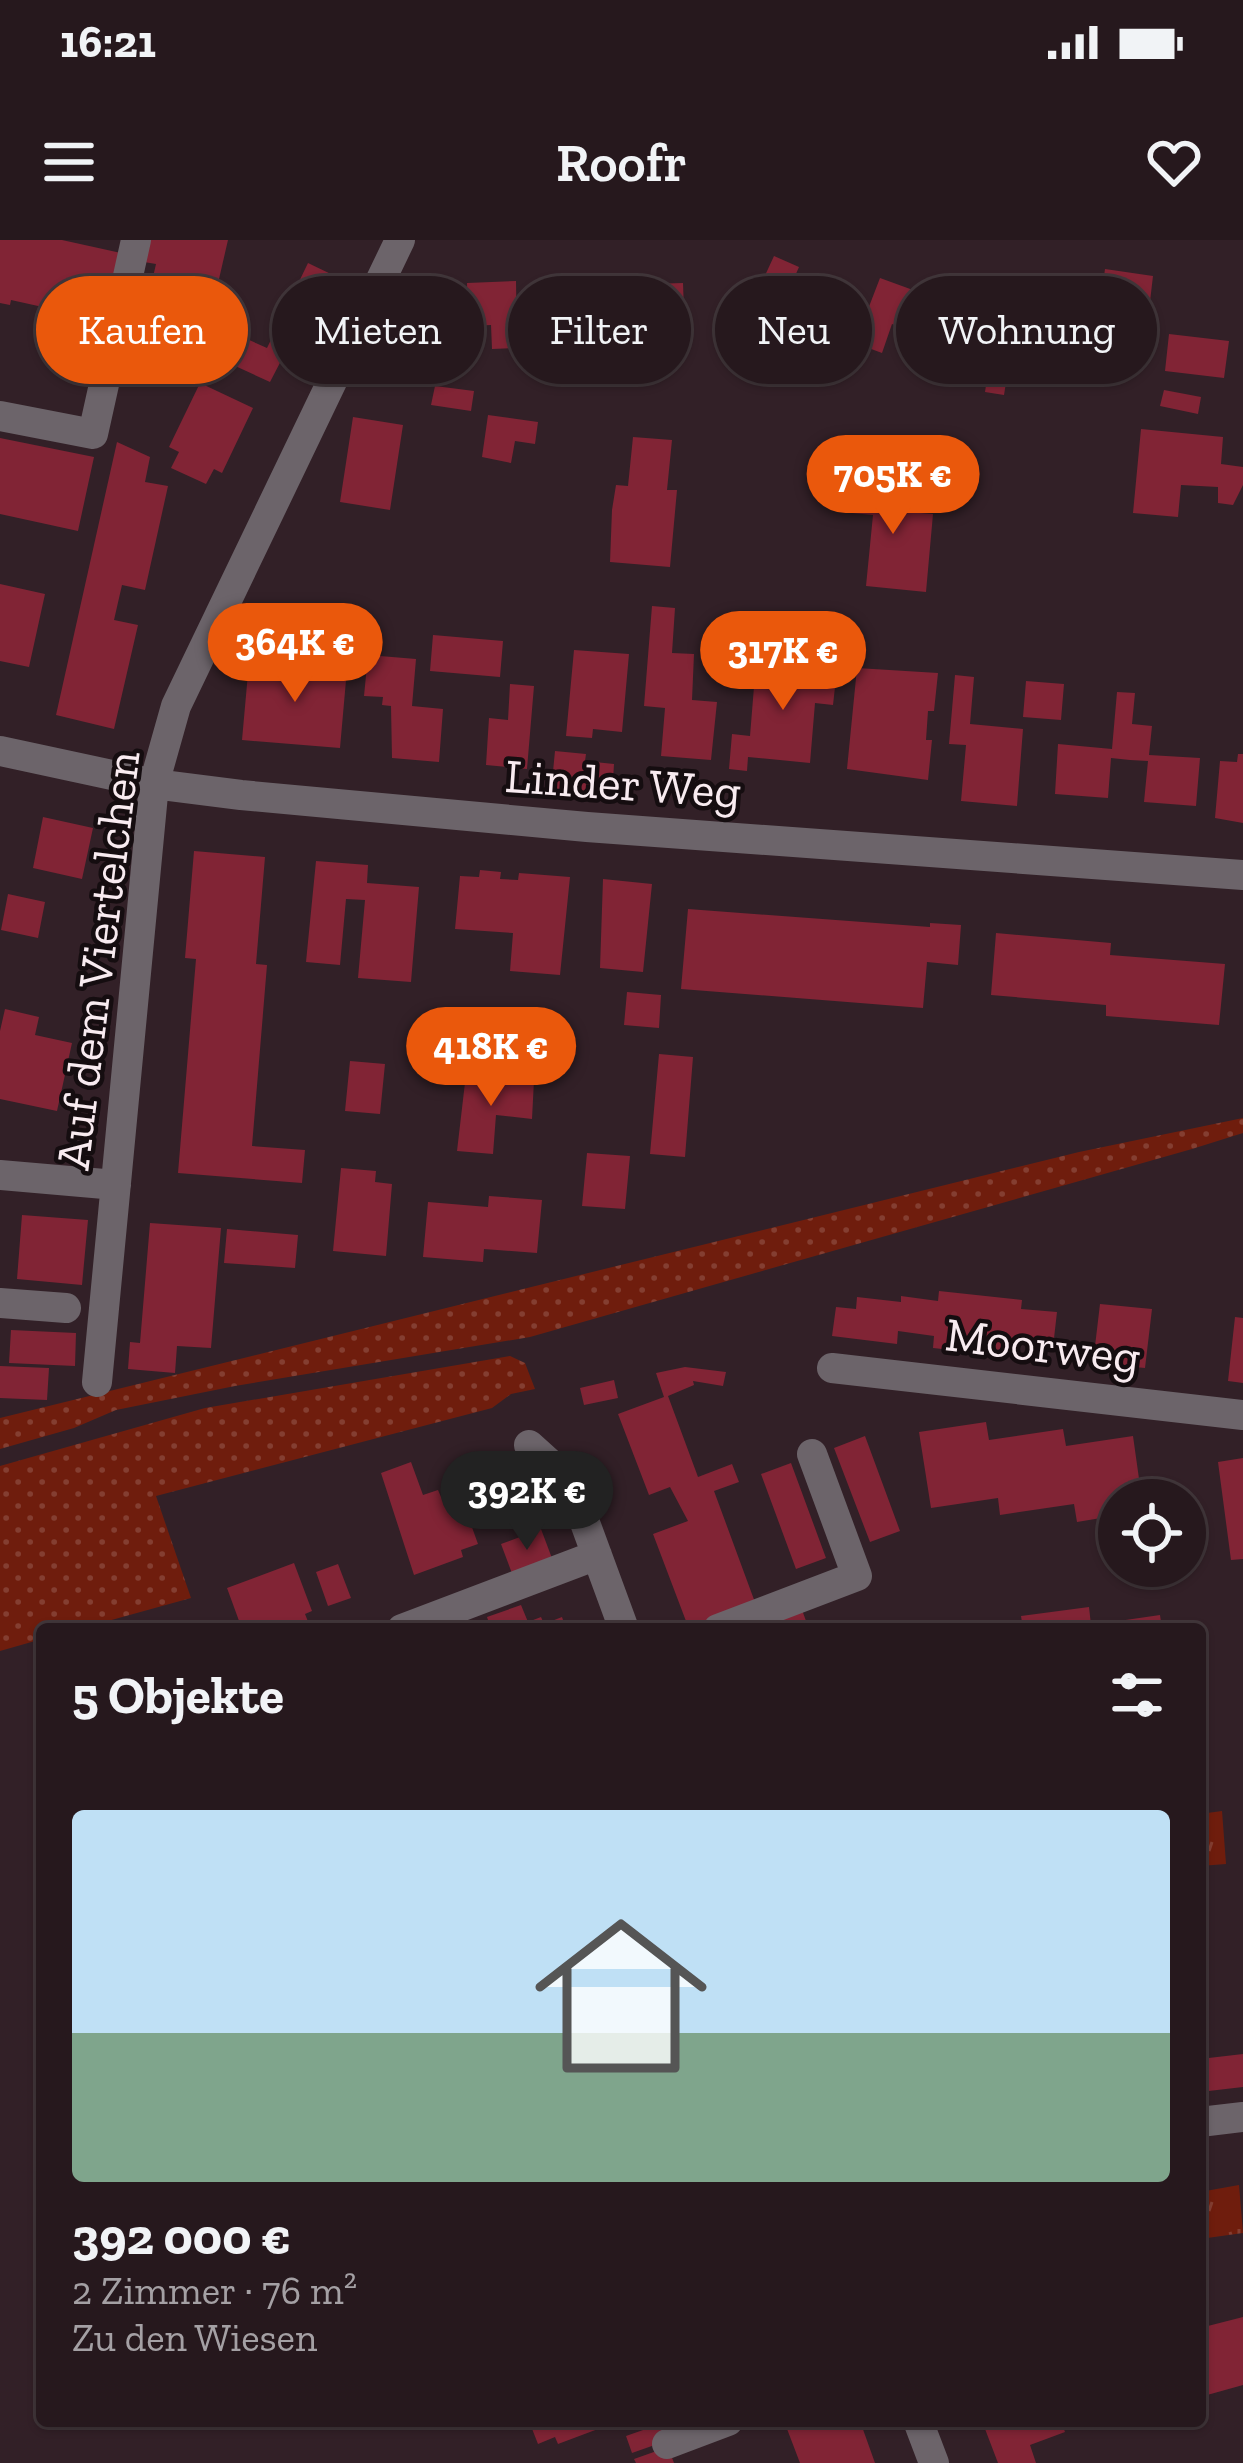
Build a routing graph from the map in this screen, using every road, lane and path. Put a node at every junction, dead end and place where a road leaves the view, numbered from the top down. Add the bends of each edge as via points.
1 (136, 240) edge
2 (400, 240) edge
3 (0, 416) edge
4 (0, 751) edge
5 (154, 784) junction
6 (1243, 874) edge
7 (0, 1175) edge
8 (116, 1185) junction
9 (0, 1303) edge
10 (66, 1308) dead end
11 (832, 1368) dead end
12 (97, 1382) dead end
13 (1243, 1414) edge
14 (529, 1444) dead end
15 (812, 1454) dead end
16 (597, 1555) junction
17 (418, 1623) edge
18 (623, 1623) edge
19 (734, 1623) edge
20 (1243, 2117) edge
21 (1206, 2121) edge
22 (920, 2427) edge
23 (700, 2438) edge
24 (668, 2444) dead end
25 (934, 2463) edge

1 - 3 street via 92,434
2 - 5 street, Auf dem Viertelchen via 176,706
4 - 5 street, Linder Weg
5 - 6 street, Linder Weg via 586,827
5 - 8 street, Auf dem Viertelchen
7 - 8 street
8 - 12 street, Auf dem Viertelchen
9 - 10 street
11 - 13 street, Moorweg
14 - 16 street via 570,1482
15 - 19 street via 857,1576
16 - 17 street
16 - 18 street
20 - 21 street
22 - 25 street
23 - 24 street

